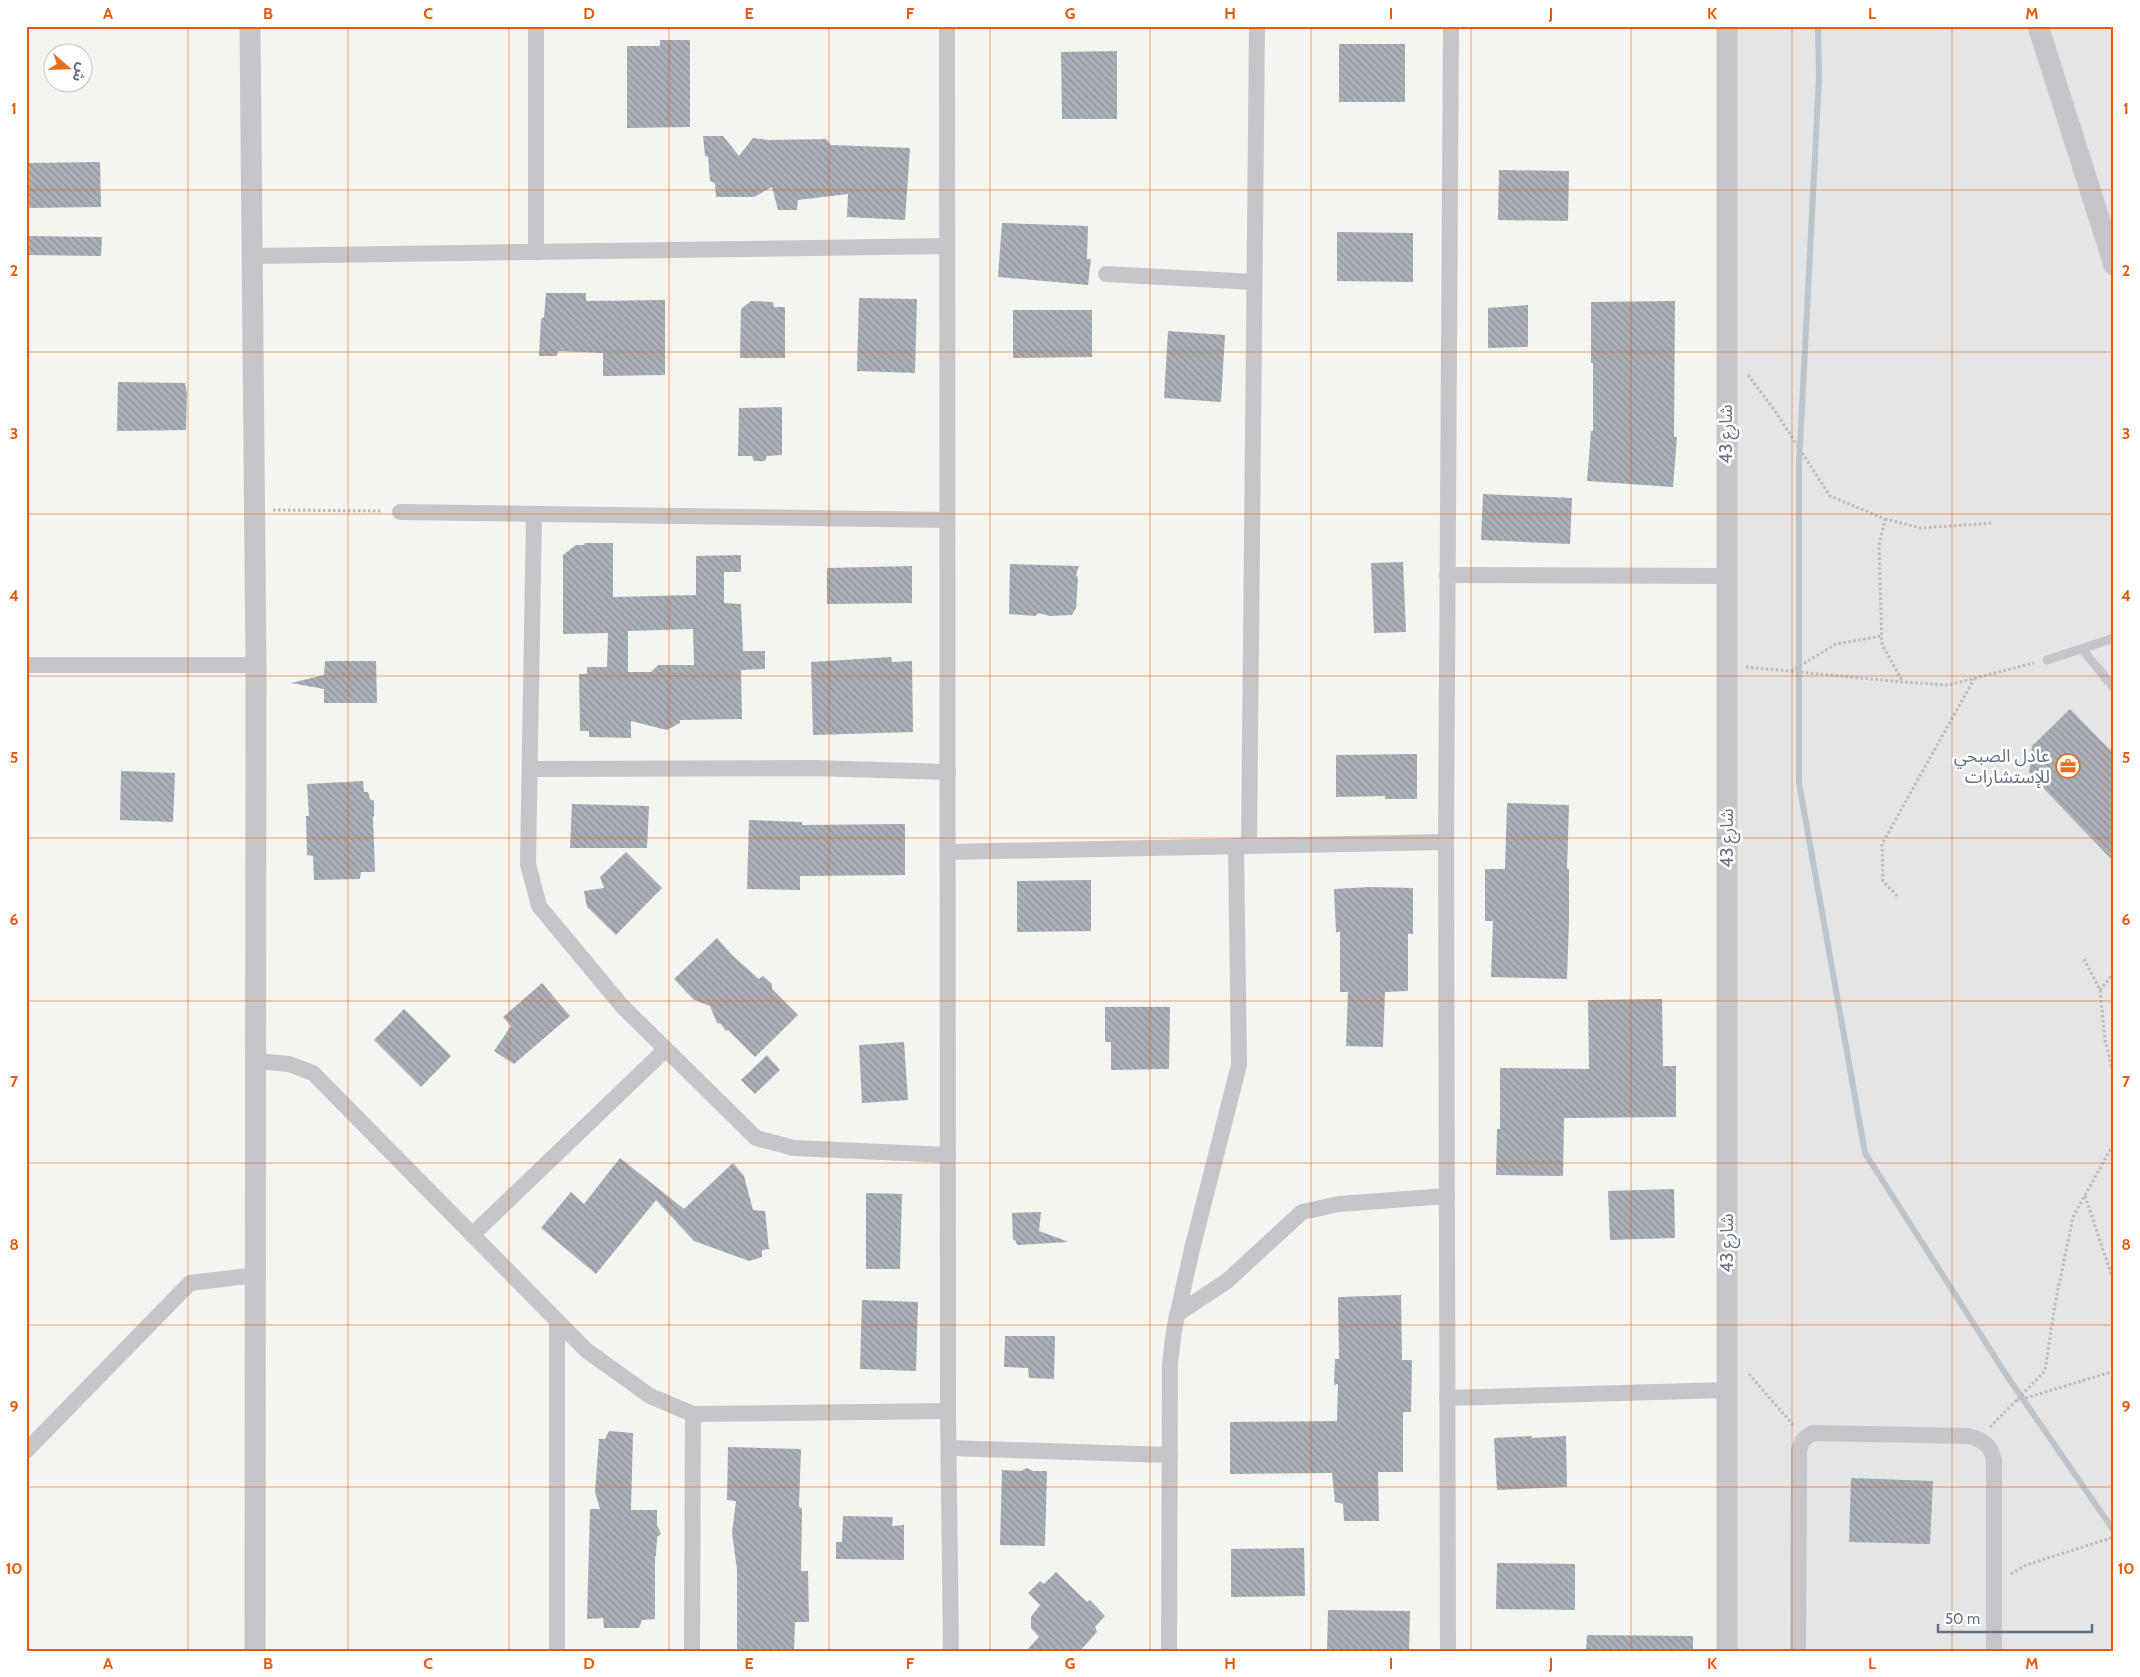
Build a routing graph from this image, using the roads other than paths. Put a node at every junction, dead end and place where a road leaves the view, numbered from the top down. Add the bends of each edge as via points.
1 (250, 26) edge
2 (536, 26) edge
3 (947, 26) edge
4 (1257, 26) edge
5 (1451, 26) edge
6 (1727, 26) edge
7 (2038, 26) edge
8 (947, 246) junction
9 (536, 252) junction
10 (252, 256) junction
11 (2114, 265) edge
12 (1106, 274) dead end
13 (1254, 282) junction
14 (400, 512) road end
15 (534, 514) junction
16 (947, 520) junction
17 (1448, 575) junction
18 (1726, 576) junction
19 (2114, 638) edge
20 (2082, 648) junction
21 (2047, 660) road end
22 (26, 665) edge
23 (256, 665) junction
24 (2114, 688) edge
25 (530, 769) junction
26 (948, 772) junction
27 (1446, 842) junction
28 (1243, 846) junction
29 (948, 852) junction
30 (666, 1049) junction
31 (256, 1061) junction
32 (948, 1155) junction
33 (1447, 1196) junction
34 (472, 1235) junction
35 (256, 1275) junction
36 (1178, 1314) junction
37 (557, 1321) junction
38 (1727, 1390) junction
39 (1448, 1398) junction
40 (948, 1410) junction
41 (693, 1414) junction
42 (949, 1448) junction
43 (26, 1451) edge
44 (1170, 1455) junction
45 (255, 1651) edge
46 (557, 1651) edge
47 (692, 1651) edge
48 (951, 1651) edge
49 (1169, 1651) edge
50 (1448, 1651) edge
51 (1727, 1651) edge
52 (1798, 1651) edge
53 (1994, 1651) edge

1 - 10 street
2 - 9 street
3 - 8 street
4 - 13 street
5 - 17 street
6 - 18 street, شارع 43
7 - 11 street
8 - 9 street
8 - 16 street
9 - 10 street
10 - 23 street
12 - 13 street
13 - 28 street
14 - 15 street
15 - 16 street
15 - 25 street
16 - 26 street
17 - 18 street
17 - 27 street
18 - 38 street, شارع 43
19 - 20 lane
20 - 21 lane
20 - 24 lane
22 - 23 street
23 - 31 street
25 - 26 street via 813,768
25 - 30 street via 528,864 539,906 622,1006
26 - 29 street
27 - 28 street
27 - 33 street
28 - 29 street
28 - 36 street via 1239,1065
29 - 32 street
30 - 32 street via 756,1138 794,1148
30 - 34 street
31 - 34 street via 289,1064 313,1073
31 - 35 street
32 - 40 street
33 - 36 street via 1339,1204 1302,1212 1227,1281
33 - 39 street
34 - 37 street
35 - 43 street via 190,1283
35 - 45 street
36 - 44 street via 1170,1364
37 - 41 street via 586,1350 650,1396
37 - 46 street
38 - 39 street
38 - 51 street, شارع 43
39 - 50 street
40 - 41 street
40 - 42 street
41 - 47 street
42 - 44 street
42 - 48 street
44 - 49 street
52 - 53 street via 1799,1449 1812,1433 1968,1436 1988,1446 1994,1460

